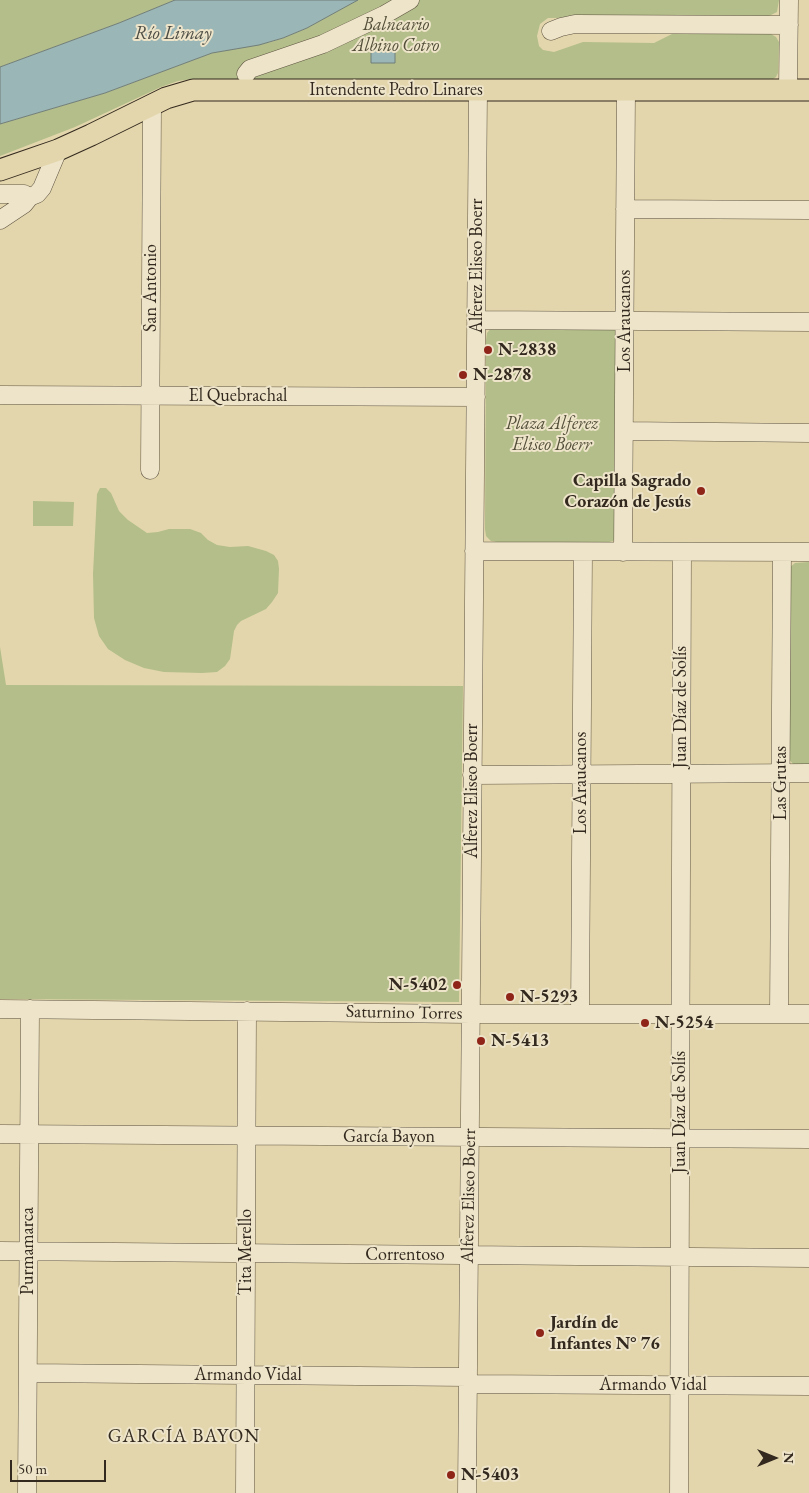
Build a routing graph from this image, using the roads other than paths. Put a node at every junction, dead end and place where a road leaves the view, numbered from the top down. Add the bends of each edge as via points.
1 (410, 0) edge
2 (789, 0) edge
3 (789, 25) junction
4 (551, 32) dead end
5 (246, 74) dead end
6 (478, 90) junction
7 (626, 90) junction
8 (788, 90) junction
9 (809, 90) edge
10 (152, 106) junction
11 (58, 150) junction
12 (0, 170) edge
13 (0, 194) edge
14 (28, 198) junction
15 (625, 209) junction
16 (809, 210) edge
17 (0, 220) edge
18 (476, 320) junction
19 (624, 321) junction
20 (809, 322) edge
21 (0, 395) edge
22 (150, 396) junction
23 (476, 397) junction
24 (624, 431) junction
25 (809, 433) edge
26 (150, 470) dead end
27 (474, 551) junction
28 (583, 552) junction
29 (623, 552) junction
30 (682, 552) junction
31 (782, 552) junction
32 (809, 552) edge
33 (781, 773) junction
34 (809, 773) edge
35 (581, 774) junction
36 (681, 774) junction
37 (472, 775) junction
38 (0, 1009) edge
39 (30, 1009) junction
40 (248, 1012) junction
41 (471, 1014) junction
42 (580, 1014) junction
43 (680, 1014) junction
44 (779, 1014) junction
45 (809, 1014) edge
46 (0, 1134) edge
47 (29, 1134) junction
48 (247, 1136) junction
49 (470, 1137) junction
50 (680, 1138) junction
51 (809, 1139) edge
52 (0, 1251) edge
53 (28, 1252) junction
54 (246, 1253) junction
55 (469, 1255) junction
56 (680, 1257) junction
57 (809, 1258) edge
58 (28, 1373) junction
59 (245, 1375) junction
60 (468, 1380) junction
61 (679, 1385) junction
62 (809, 1386) edge
63 (27, 1493) edge
64 (245, 1493) edge
65 (467, 1493) edge
66 (679, 1493) edge

1 - 5 street via 323,44 250,69
2 - 3 street
3 - 4 street via 575,24
3 - 8 street
6 - 7 main road, Intendente Pedro Linares
6 - 10 main road, Intendente Pedro Linares via 202,90 175,94
6 - 18 street, Alferez Eliseo Boerr
7 - 8 main road, Intendente Pedro Linares
7 - 15 street, Los Araucanos
8 - 9 main road, Intendente Pedro Linares
10 - 11 main road, Intendente Pedro Linares
10 - 22 street, San Antonio
11 - 12 main road, Intendente Pedro Linares
11 - 14 street via 42,188
13 - 14 street via 24,194
14 - 17 street
15 - 16 street
15 - 19 street, Los Araucanos
18 - 19 street
18 - 23 street, Alferez Eliseo Boerr
19 - 20 street
19 - 24 street, Los Araucanos
21 - 22 street, El Quebrachal
22 - 23 street, El Quebrachal
22 - 26 street, San Antonio
23 - 27 street, Alferez Eliseo Boerr
24 - 25 street
24 - 29 street, Los Araucanos
27 - 28 street
27 - 37 street, Alferez Eliseo Boerr
28 - 29 street
28 - 35 street, Los Araucanos
29 - 30 street
30 - 31 street
30 - 36 street, Juan Díaz de Solís
31 - 32 street
31 - 33 street, Las Grutas
33 - 34 street
33 - 36 street
33 - 44 street, Las Grutas
35 - 36 street
35 - 37 street
35 - 42 street, Los Araucanos
36 - 43 street, Juan Díaz de Solís
37 - 41 street, Alferez Eliseo Boerr
38 - 39 street, Saturnino Torres
39 - 40 street, Saturnino Torres
39 - 47 street, Purmamarca
40 - 41 street, Saturnino Torres
40 - 48 street, Tita Merello
41 - 42 street, Saturnino Torres
41 - 49 street, Alferez Eliseo Boerr
42 - 43 street, Saturnino Torres
43 - 44 street, Saturnino Torres
43 - 50 street, Juan Díaz de Solís
44 - 45 street, Saturnino Torres
46 - 47 street, García Bayon
47 - 48 street, García Bayon
47 - 53 street, Purmamarca
48 - 49 street, García Bayon
48 - 54 street, Tita Merello
49 - 50 street, García Bayon
49 - 55 street, Alferez Eliseo Boerr
50 - 51 street, García Bayon
50 - 56 street, Juan Díaz de Solís
52 - 53 street, Correntoso
53 - 54 street, Correntoso
53 - 58 street, Purmamarca
54 - 55 street, Correntoso
54 - 59 street, Tita Merello
55 - 56 street, Correntoso
55 - 60 street, Alferez Eliseo Boerr
56 - 57 street, Correntoso
56 - 61 street, Juan Díaz de Solís
58 - 59 street, Armando Vidal
58 - 63 street, Purmamarca
59 - 60 street, Armando Vidal
59 - 64 street, Tita Merello
60 - 61 street, Armando Vidal
60 - 65 street, Alferez Eliseo Boerr
61 - 62 street, Armando Vidal
61 - 66 street, Juan Díaz de Solís

